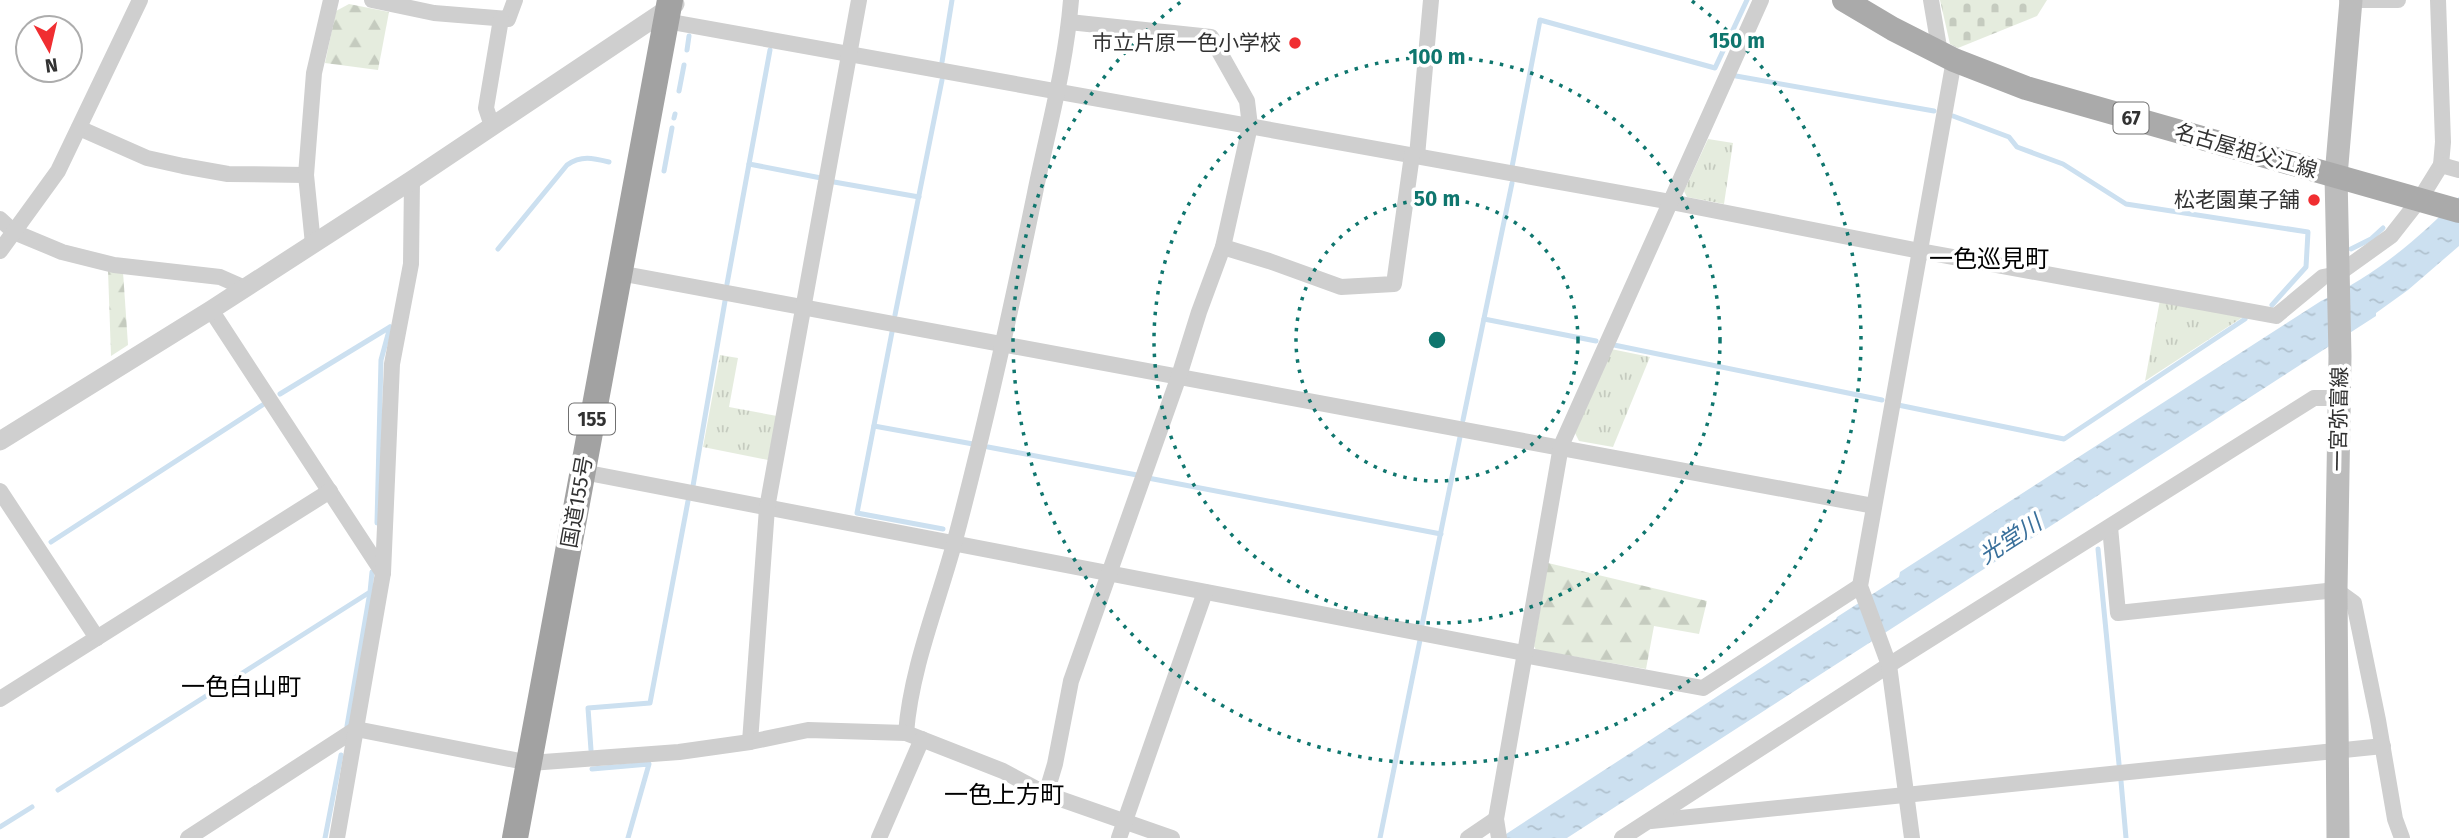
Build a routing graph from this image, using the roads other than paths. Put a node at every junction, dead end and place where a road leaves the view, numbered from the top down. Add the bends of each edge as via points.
1 (139, 0) edge
2 (331, 0) edge
3 (372, 0) edge
4 (515, 0) edge
5 (859, 0) edge
6 (1071, 0) edge
7 (1431, 0) edge
8 (1761, 0) edge
9 (1844, 0) edge
10 (1931, 0) edge
11 (2350, 0) edge
12 (2398, 0) edge
13 (2438, 0) edge
14 (671, 7) edge
15 (501, 19) junction
16 (1069, 22) junction
17 (849, 54) junction
18 (1947, 57) junction
19 (1056, 91) junction
20 (492, 126) junction
21 (1250, 126) junction
22 (79, 128) junction
23 (1415, 156) junction
24 (2441, 165) junction
25 (2459, 170) edge
26 (306, 175) junction
27 (2336, 176) junction
28 (412, 180) junction
29 (2426, 201) junction
30 (1671, 202) junction
31 (2459, 211) edge
32 (0, 219) edge
33 (14, 232) junction
34 (313, 244) junction
35 (1223, 247) junction
36 (0, 251) edge
37 (1920, 251) junction
38 (619, 273) junction
39 (2338, 277) junction
40 (245, 288) junction
41 (804, 307) junction
42 (211, 310) junction
43 (1004, 344) junction
44 (1179, 376) junction
45 (2339, 398) junction
46 (0, 441) edge
47 (1561, 446) junction
48 (583, 472) junction
49 (0, 491) edge
50 (330, 492) junction
51 (1874, 506) junction
52 (766, 508) junction
53 (2110, 527) junction
54 (954, 544) junction
55 (383, 573) junction
56 (1108, 573) junction
57 (1860, 588) junction
58 (2336, 590) junction
59 (1205, 592) junction
60 (97, 638) junction
61 (1524, 654) junction
62 (1886, 658) junction
63 (0, 699) edge
64 (356, 729) junction
65 (906, 733) junction
66 (922, 739) junction
67 (750, 742) junction
68 (2383, 746) junction
69 (2338, 750) junction
70 (530, 763) junction
71 (1046, 794) junction
72 (1907, 794) junction
73 (1647, 822) junction
74 (1497, 827) edge
75 (1123, 831) edge
76 (188, 838) edge
77 (337, 838) edge
78 (515, 838) edge
79 (878, 838) edge
80 (1172, 838) edge
81 (1468, 838) edge
82 (1622, 838) edge
83 (1912, 838) edge
84 (2339, 838) edge
85 (2402, 838) edge

1 - 22 street
2 - 26 street via 314,73
3 - 15 street via 434,13
4 - 15 street via 508,19
5 - 17 street
6 - 16 street
7 - 23 street
8 - 30 street
9 - 18 main road, 名古屋祖父江線 / 67
10 - 18 street
11 - 12 street
11 - 27 main road, 一宮弥富線
13 - 24 street
14 - 17 street
14 - 20 street
14 - 38 highway, 国道155号 / 155
15 - 20 street via 486,108
16 - 19 street
16 - 21 street via 1211,37 1247,101
17 - 19 street
17 - 41 street
18 - 27 main road, 名古屋祖父江線 / 67 via 2026,88
18 - 37 street
19 - 21 street
19 - 43 street
20 - 28 street
21 - 23 street
21 - 35 street
22 - 26 street via 147,158 183,166 228,174
22 - 33 street via 58,171
23 - 30 street
23 - 35 street via 1394,284 1341,287
24 - 25 street
24 - 29 street
26 - 34 street
27 - 29 main road, 名古屋祖父江線 / 67
27 - 39 main road, 一宮弥富線
28 - 34 street
28 - 55 street via 411,264 393,365
29 - 31 main road, 名古屋祖父江線 / 67
29 - 39 street
30 - 37 street
30 - 47 street
32 - 33 street
33 - 36 street
33 - 40 street via 62,252 114,265 220,277
34 - 40 street
35 - 44 street
37 - 39 street via 2276,316 2323,277
37 - 51 street
38 - 41 street
38 - 48 highway, 国道155号 / 155
39 - 45 main road, 一宮弥富線
40 - 42 street
41 - 43 street
41 - 52 street
42 - 46 street
42 - 50 street
43 - 44 street
43 - 54 street
44 - 47 street
44 - 56 street
45 - 53 street via 2314,398
45 - 58 main road, 一宮弥富線
47 - 51 street
47 - 61 street
48 - 52 street
48 - 70 highway, 国道155号 / 155
49 - 60 street
50 - 55 street
50 - 60 street
51 - 57 street
52 - 54 street
52 - 67 street
53 - 58 street via 2119,613
53 - 62 street
54 - 56 street
54 - 65 street via 909,700
55 - 64 street
56 - 59 street
56 - 71 street via 1071,681
57 - 61 street via 1703,688
57 - 62 street
58 - 68 street via 2354,603
58 - 69 main road, 一宮弥富線
59 - 61 street
59 - 75 street
60 - 63 street
61 - 74 street
62 - 72 street
62 - 73 street
64 - 70 street
64 - 76 street
64 - 77 street
65 - 66 street
65 - 67 street via 808,730
66 - 71 street via 1003,771
66 - 79 street
67 - 70 street
68 - 69 street
68 - 85 street
69 - 72 street
69 - 84 main road, 一宮弥富線
70 - 78 highway, 国道155号 / 155
71 - 75 street
72 - 73 street
72 - 83 street
73 - 82 street
74 - 81 street
75 - 80 street

